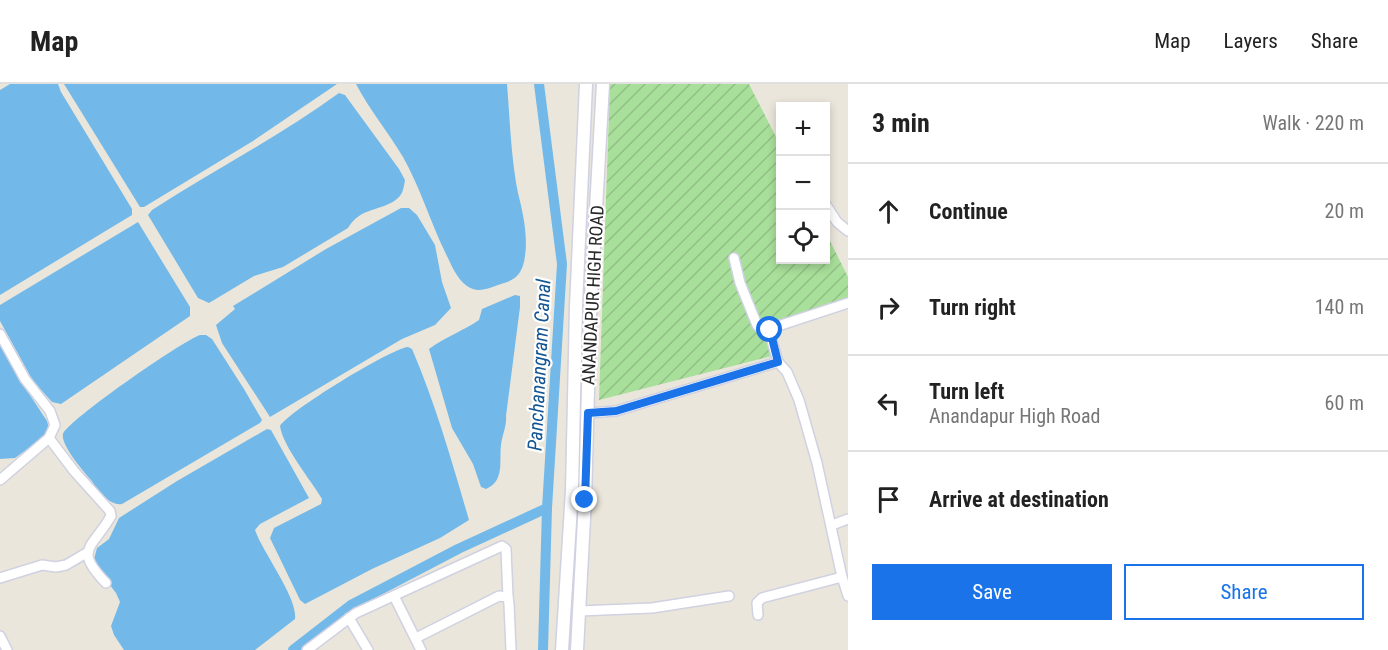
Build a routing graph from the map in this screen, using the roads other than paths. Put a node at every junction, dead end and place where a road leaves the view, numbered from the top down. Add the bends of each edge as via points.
1 (586, 84) edge
2 (603, 84) edge
3 (829, 210) edge
4 (848, 231) edge
5 (734, 258) dead end
6 (848, 303) edge
7 (0, 334) edge
8 (770, 334) junction
9 (778, 362) junction
10 (588, 413) junction
11 (49, 438) junction
12 (0, 480) edge
13 (848, 519) edge
14 (832, 525) junction
15 (88, 552) junction
16 (842, 577) junction
17 (0, 578) edge
18 (106, 583) dead end
19 (394, 596) junction
20 (729, 596) dead end
21 (848, 596) edge
22 (508, 597) junction
23 (579, 611) junction
24 (758, 615) dead end
25 (349, 618) junction
26 (0, 636) edge
27 (416, 638) junction
28 (511, 647) edge
29 (7, 650) edge
30 (307, 650) edge
31 (368, 650) edge
32 (421, 650) edge
33 (500, 650) edge
34 (562, 650) edge
35 (577, 650) edge

1 - 34 main road, ANANDAPUR HIGH ROAD via 572,490
2 - 10 main road, ANANDAPUR HIGH ROAD
3 - 4 street
5 - 8 street via 757,325
6 - 8 street via 775,327
7 - 11 street via 25,379 55,419
8 - 9 street
9 - 10 street via 616,411
9 - 14 street via 787,372 799,400
10 - 23 main road, ANANDAPUR HIGH ROAD
11 - 12 street
11 - 15 street via 110,511 111,516
13 - 14 street
14 - 16 street
15 - 17 street via 66,565 42,565
15 - 18 street via 90,567
16 - 21 street
16 - 24 street via 762,598 757,603
19 - 22 street via 502,546 506,549
19 - 25 street
19 - 27 street
20 - 23 street via 651,608
22 - 27 street via 492,598
22 - 28 street
23 - 35 main road, ANANDAPUR HIGH ROAD
25 - 30 street
25 - 31 street
26 - 29 street
27 - 32 street
28 - 33 street

